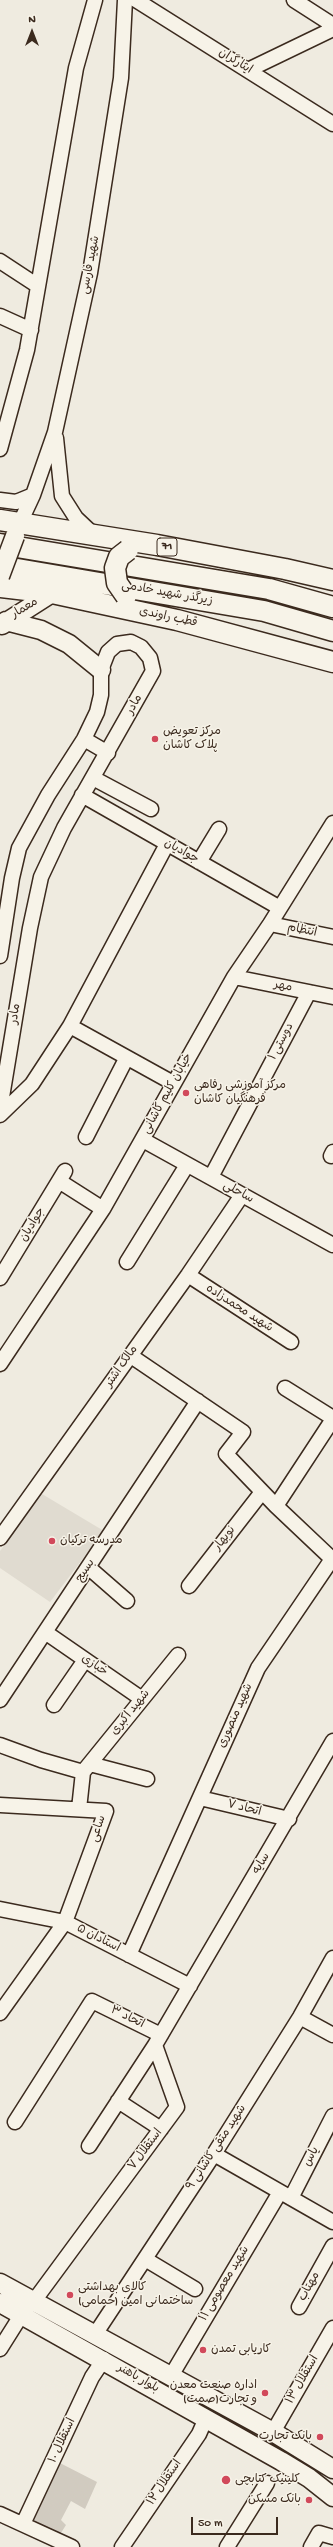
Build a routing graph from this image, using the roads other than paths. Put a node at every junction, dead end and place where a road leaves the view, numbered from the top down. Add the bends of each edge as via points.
1 (95, 0) edge
2 (125, 0) edge
3 (136, 0) edge
4 (294, 0) edge
5 (333, 25) edge
6 (333, 29) edge
7 (248, 70) junction
8 (333, 124) edge
9 (0, 261) edge
10 (38, 286) junction
11 (0, 316) edge
12 (31, 330) junction
13 (55, 432) junction
14 (0, 449) edge
15 (33, 495) junction
16 (0, 500) edge
17 (0, 520) edge
18 (12, 534) edge
19 (94, 535) junction
20 (157, 545) junction
21 (0, 566) edge
22 (0, 576) edge
23 (333, 580) edge
24 (0, 587) edge
25 (52, 593) junction
26 (333, 607) edge
27 (3, 624) edge
28 (333, 630) edge
29 (226, 631) junction
30 (283, 647) junction
31 (333, 648) edge
32 (333, 662) edge
33 (101, 670) junction
34 (84, 739) junction
35 (108, 753) junction
36 (93, 778) junction
37 (82, 795) junction
38 (151, 809) dead end
39 (333, 823) edge
40 (219, 829) dead end
41 (167, 844) junction
42 (199, 862) junction
43 (4, 905) edge
44 (280, 908) junction
45 (270, 924) junction
46 (333, 937) edge
47 (0, 956) edge
48 (234, 978) junction
49 (309, 992) junction
50 (333, 997) edge
51 (70, 1026) junction
52 (126, 1058) junction
53 (173, 1083) junction
54 (0, 1109) edge
55 (0, 1115) edge
56 (86, 1137) dead end
57 (143, 1140) junction
58 (187, 1165) junction
59 (211, 1177) junction
60 (242, 1195) junction
61 (103, 1209) junction
62 (333, 1245) edge
63 (127, 1262) dead end
64 (188, 1275) junction
65 (0, 1278) edge
66 (290, 1342) dead end
67 (131, 1356) junction
68 (0, 1364) edge
69 (285, 1388) dead end
70 (198, 1401) junction
71 (333, 1419) edge
72 (262, 1492) junction
73 (276, 1506) junction
74 (0, 1538) edge
75 (88, 1567) junction
76 (189, 1586) dead end
77 (127, 1601) dead end
78 (45, 1632) junction
79 (178, 1655) dead end
80 (85, 1660) junction
81 (142, 1699) junction
82 (0, 1700) edge
83 (54, 1705) dead end
84 (333, 1741) edge
85 (0, 1745) edge
86 (87, 1768) junction
87 (147, 1779) dead end
88 (200, 1798) junction
89 (0, 1805) edge
90 (79, 1809) junction
91 (289, 1820) junction
92 (0, 1909) edge
93 (65, 1922) junction
94 (129, 1955) junction
95 (333, 1958) edge
96 (190, 1986) junction
97 (0, 2013) edge
98 (300, 2017) junction
99 (333, 2035) edge
100 (158, 2040) junction
101 (118, 2101) junction
102 (333, 2116) edge
103 (15, 2122) dead end
104 (161, 2129) junction
105 (89, 2146) dead end
106 (214, 2154) junction
107 (285, 2195) junction
108 (333, 2222) edge
109 (333, 2246) edge
110 (145, 2259) junction
111 (0, 2283) edge
112 (195, 2289) dead end
113 (34, 2301) junction
114 (0, 2303) edge
115 (298, 2307) dead end
116 (22, 2314) junction
117 (333, 2328) edge
118 (96, 2333) junction
119 (0, 2349) edge
120 (104, 2360) junction
121 (170, 2376) junction
122 (206, 2418) junction
123 (273, 2432) junction
124 (333, 2469) edge
125 (267, 2483) dead end
126 (333, 2498) edge
127 (0, 2514) edge
128 (23, 2524) junction
129 (333, 2537) edge
130 (65, 2546) edge
131 (122, 2547) edge
132 (227, 2547) edge
133 (311, 2547) edge

1 - 10 street via 76,68
2 - 13 street, شهید فارسی via 116,121 90,273
3 - 7 street, ایثارگران
4 - 5 street
6 - 7 street
7 - 8 street, ایثارگران
9 - 10 street
10 - 12 street
11 - 12 street
12 - 14 street
13 - 15 street, شهید فارسی
13 - 19 street via 62,496 76,518
15 - 16 street via 16,502
15 - 18 street, شهید فارسی
17 - 18 highway, 71
18 - 19 highway, 71
18 - 22 main road, bridge
18 - 26 highway, زیرگذر شهید خادمی via 269,589
19 - 20 highway, 71
20 - 23 highway, 71
20 - 29 highway, bridge via 128,550 120,557 114,568 117,583 126,596 207,614
21 - 28 highway, زیرگذر شهید خادمی via 264,611
24 - 25 highway, قطب راوندی
25 - 27 main road, معمار
25 - 29 highway, قطب راوندی
27 - 33 main road via 41,630 69,644
29 - 30 highway, قطب راوندی
30 - 31 highway
30 - 32 highway, قطب راوندی
33 - 34 street, مادر via 101,695 97,712
33 - 35 street, مادر via 108,652 117,644 132,642 141,647 150,658 153,671
34 - 35 street
34 - 43 street, مادر via 48,795 20,848
35 - 36 street, مادر
36 - 37 street, مادر
36 - 38 street
37 - 41 street, جوادیان
37 - 54 street, مادر via 51,852 41,877
39 - 44 street, خیابان کلیم کاشانی
40 - 42 street
41 - 42 street, جوادیان
41 - 51 street
42 - 44 street, جوادیان
43 - 47 street, مادر
44 - 45 street, خیابان کلیم کاشانی
45 - 46 street, انتظام
45 - 48 street, خیابان کلیم کاشانی
48 - 49 street, مهر
48 - 53 street, خیابان کلیم کاشانی
49 - 50 street, مهر
49 - 59 street, دوستی ۱
51 - 52 street
51 - 55 street via 32,1084
52 - 53 street
52 - 56 street
53 - 57 street, خیابان کلیم کاشانی
57 - 58 street, ساحلی
57 - 61 street, خیابان کلیم کاشانی
58 - 59 street, ساحلی
58 - 63 street
59 - 60 street, ساحلی
60 - 62 street, ساحلی
60 - 64 street, مالک اشتر
61 - 65 street, جوادیان via 62,1176
61 - 68 street, خیابان کلیم کاشانی
64 - 66 street, شهید محمدزاده
64 - 67 street, مالک اشتر
67 - 70 street
67 - 74 street, مالک اشتر
69 - 71 street
70 - 72 street via 243,1432 226,1454
70 - 75 street, بسیج
71 - 73 street
72 - 73 street
72 - 76 street, نوبهار
73 - 88 street, شهید منصوری via 332,1559 258,1668
75 - 77 street
75 - 78 street, بسیج
78 - 80 street, خبازی
78 - 82 street, بسیج
79 - 81 street, شهید اکبری
80 - 81 street, خبازی
80 - 83 street
81 - 86 street, شهید اکبری
84 - 91 street, سایه
85 - 86 street via 41,1760
86 - 87 street
86 - 90 street
88 - 91 street, اتحاد ۷
88 - 94 street, شهید منصوری
89 - 90 street, ساعی
90 - 93 street, ساعی via 106,1811
91 - 96 street, سایه
92 - 93 street, استادان ۵
93 - 94 street, استادان ۵
93 - 97 street
94 - 96 street, استادان ۵
95 - 98 street, شهید متقی کاشانی ۹
96 - 100 street
98 - 99 street
98 - 106 street, شهید متقی کاشانی ۹
100 - 101 street
100 - 103 street, اتحاد ۳ via 92,2001
100 - 104 street, استقلال ۷ via 177,2107
101 - 104 street
101 - 105 street
102 - 107 street, یاس
104 - 113 street, استقلال ۷
106 - 107 street
106 - 110 street, شهید متقی کاشانی ۹
107 - 108 street
107 - 121 street, شهید معصومی ۱۱
109 - 115 street, مهتاب
110 - 112 street
110 - 118 street, شهید متقی کاشانی ۹
111 - 113 main road, بلوار باهنر
113 - 118 main road, بلوار باهنر
114 - 116 main road, بلوار باهنر
116 - 119 street
116 - 120 main road, بلوار باهنر
117 - 123 street, استقلال ۱۳
118 - 121 main road, بلوار باهنر
120 - 122 main road, بلوار باهنر
120 - 128 street, استقلال ۱۰ via 92,2377
121 - 123 main road, بلوار باهنر
122 - 126 main road, بلوار باهنر via 309,2478
122 - 131 street, استقلال ۱۲ via 199,2434
123 - 124 main road, بلوار باهنر
125 - 132 street
127 - 128 street
128 - 130 street
129 - 133 street via 319,2533

